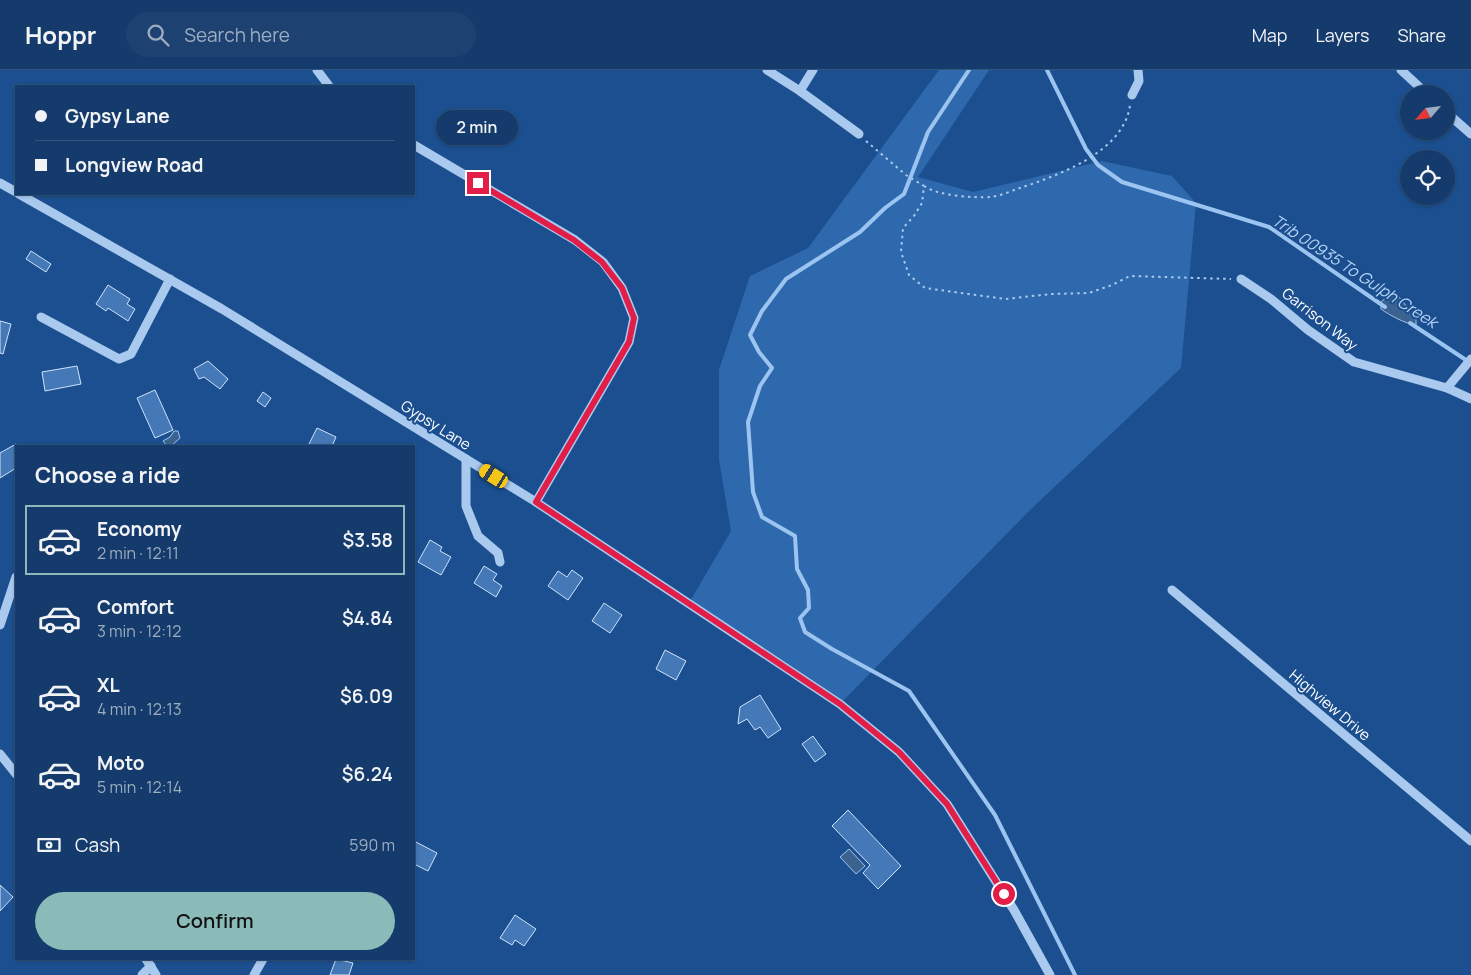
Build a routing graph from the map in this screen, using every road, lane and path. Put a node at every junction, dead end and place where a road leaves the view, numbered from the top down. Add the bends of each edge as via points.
1 (317, 70) edge
2 (767, 70) edge
3 (813, 70) edge
4 (1138, 70) edge
5 (1401, 70) edge
6 (328, 85) edge
7 (1417, 85) edge
8 (800, 91) junction
9 (1132, 95) joint
10 (1455, 120) edge
11 (859, 134) joint
12 (1471, 134) edge
13 (415, 146) edge
14 (0, 183) edge
15 (924, 186) junction
16 (15, 191) edge
17 (22, 195) edge
18 (170, 279) junction
19 (1241, 280) joint
20 (41, 318) dead end
21 (1471, 359) edge
22 (1447, 388) junction
23 (1471, 399) edge
24 (466, 459) junction
25 (536, 502) junction
26 (500, 562) dead end
27 (15, 580) edge
28 (1172, 590) dead end
29 (0, 625) edge
30 (0, 754) edge
31 (15, 773) edge
32 (1471, 841) edge
33 (262, 960) edge
34 (148, 962) edge
35 (142, 975) edge
36 (156, 975) edge
37 (254, 975) edge
38 (1050, 975) edge

1 - 6 street
2 - 8 street
3 - 8 street
4 - 9 street via 1139,81
5 - 7 street
8 - 11 street
9 - 15 path via 1124,127 1105,147 1069,170 992,197 935,193
10 - 12 street
11 - 15 path via 906,175
13 - 25 street via 574,240 602,262 622,288 634,318 629,342
14 - 16 street, Gypsy Lane
15 - 19 path via 922,203 903,228 900,252 909,275 925,288 1005,299 1089,293 1130,276
17 - 18 street, Gypsy Lane
18 - 20 street via 131,354 119,358
18 - 24 street, Gypsy Lane
19 - 22 street, Garrison Way via 1271,298 1308,330 1354,362
21 - 22 street
22 - 23 street, Garrison Way
24 - 25 street, Gypsy Lane
24 - 26 street via 466,506 478,536 498,553
25 - 38 street, Gypsy Lane via 840,704 899,752 947,804 1014,910
27 - 29 street
28 - 32 street, Highview Drive
30 - 31 street
33 - 37 street
34 - 35 street
34 - 36 street

